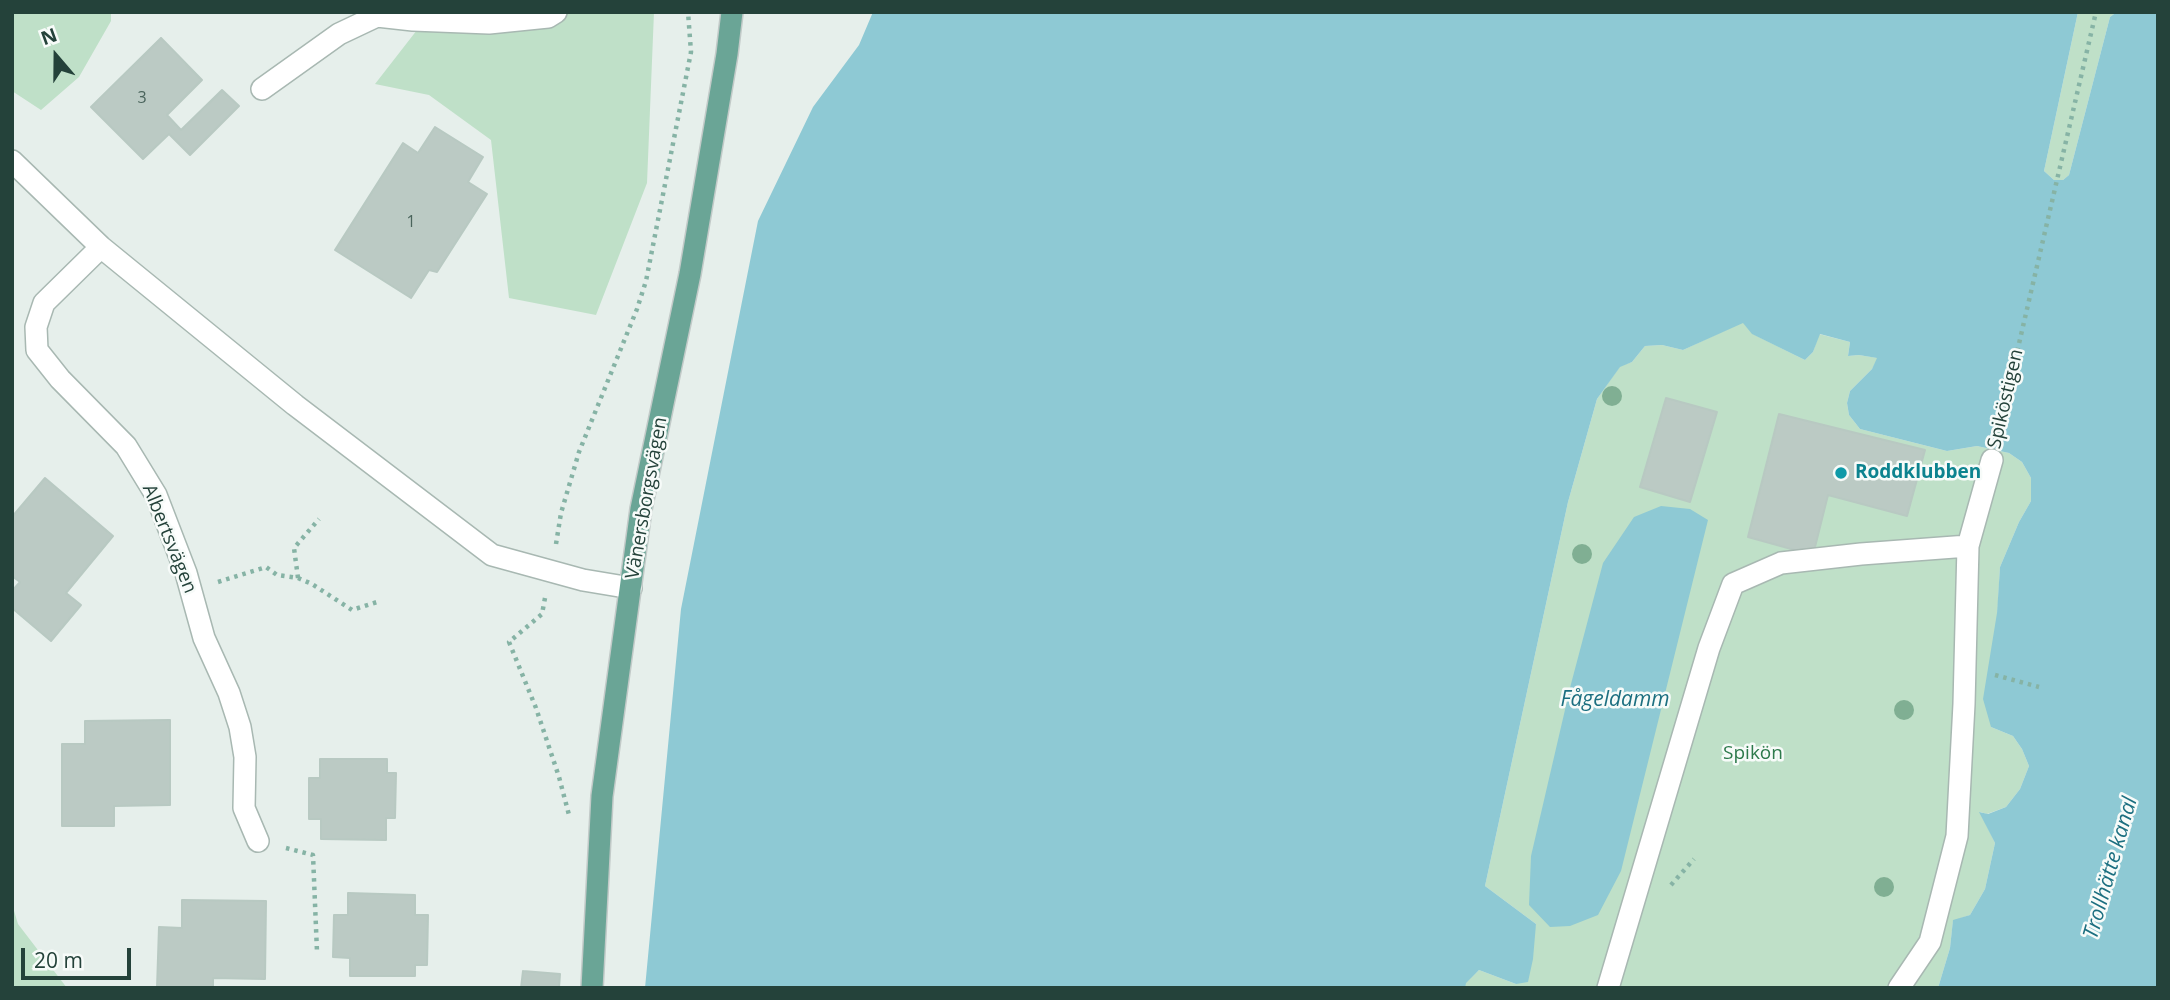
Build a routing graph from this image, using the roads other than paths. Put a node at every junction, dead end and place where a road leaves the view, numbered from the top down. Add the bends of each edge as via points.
1 (556, 12) edge
2 (732, 12) edge
3 (262, 89) dead end
4 (12, 162) edge
5 (101, 247) junction
6 (1992, 460) road end
7 (1968, 546) junction
8 (631, 588) junction
9 (258, 841) road end
10 (592, 988) edge
11 (1608, 988) edge
12 (1899, 988) edge

1 - 3 street via 548,17 489,23 377,16 338,34
2 - 8 main road, Vänersborgsvägen via 690,274 641,509
4 - 5 street
5 - 8 street via 295,405 492,555
5 - 9 street, Albertsvägen via 44,303 36,327 37,350 126,446 156,495 204,638 240,727 245,757 244,808
6 - 7 street, Spiköstigen
7 - 11 street via 1781,564 1733,584 1709,648
7 - 12 street, Spiköstigen via 1957,836 1930,942
8 - 10 main road, Vänersborgsvägen via 602,796

